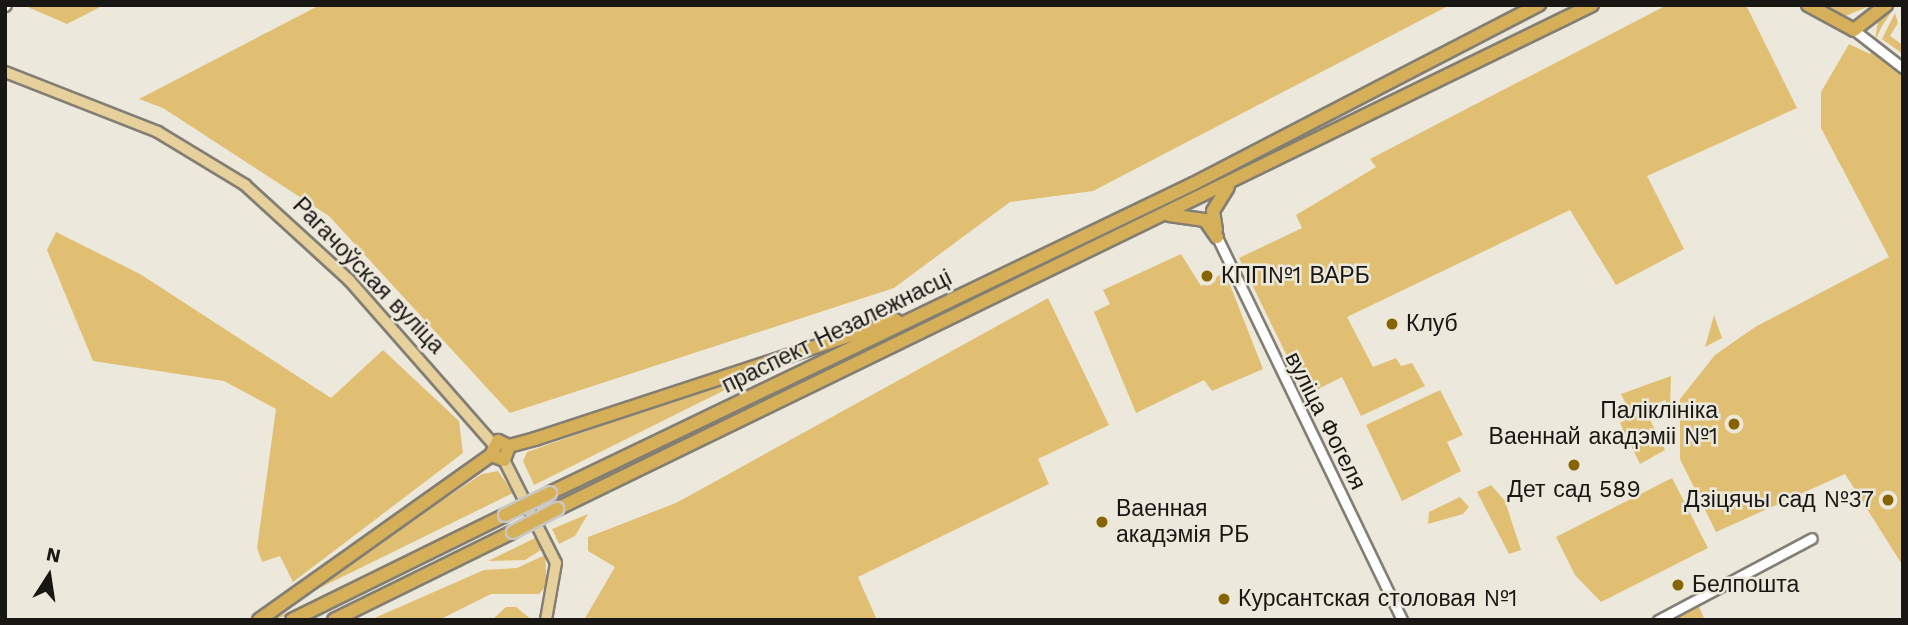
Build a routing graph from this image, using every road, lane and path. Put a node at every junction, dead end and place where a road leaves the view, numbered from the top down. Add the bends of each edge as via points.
1 (1539, 5) edge
2 (1592, 5) edge
3 (1808, 5) edge
4 (1886, 5) edge
5 (1854, 30) junction
6 (1903, 68) edge
7 (5, 72) edge
8 (1230, 184) junction
9 (1166, 215) junction
10 (1217, 237) junction
11 (939, 306) junction
12 (496, 453) junction
13 (1812, 538) dead end
14 (358, 609) junction
15 (259, 620) edge
16 (292, 620) edge
17 (334, 620) edge
18 (347, 620) edge
19 (546, 620) edge
20 (1402, 620) edge
21 (1658, 620) edge

1 - 11 highway, праспект Незалежнасці via 1399,80
2 - 8 highway, праспект Незалежнасці
3 - 5 highway
4 - 5 highway
5 - 6 street
7 - 12 main road, Рагачоўская вуліца via 158,132 245,185 349,280
8 - 9 highway, праспект Незалежнасці
8 - 10 highway via 1213,211
9 - 10 highway via 1205,219
9 - 14 highway, праспект Незалежнасці, bridge
10 - 20 street, вуліца Фогеля
11 - 12 highway
11 - 16 highway, праспект Незалежнасці, bridge
12 - 15 highway
12 - 19 main road, Рагачоўская вуліца via 556,563
13 - 21 street
14 - 17 highway, праспект Незалежнасці
14 - 18 highway

